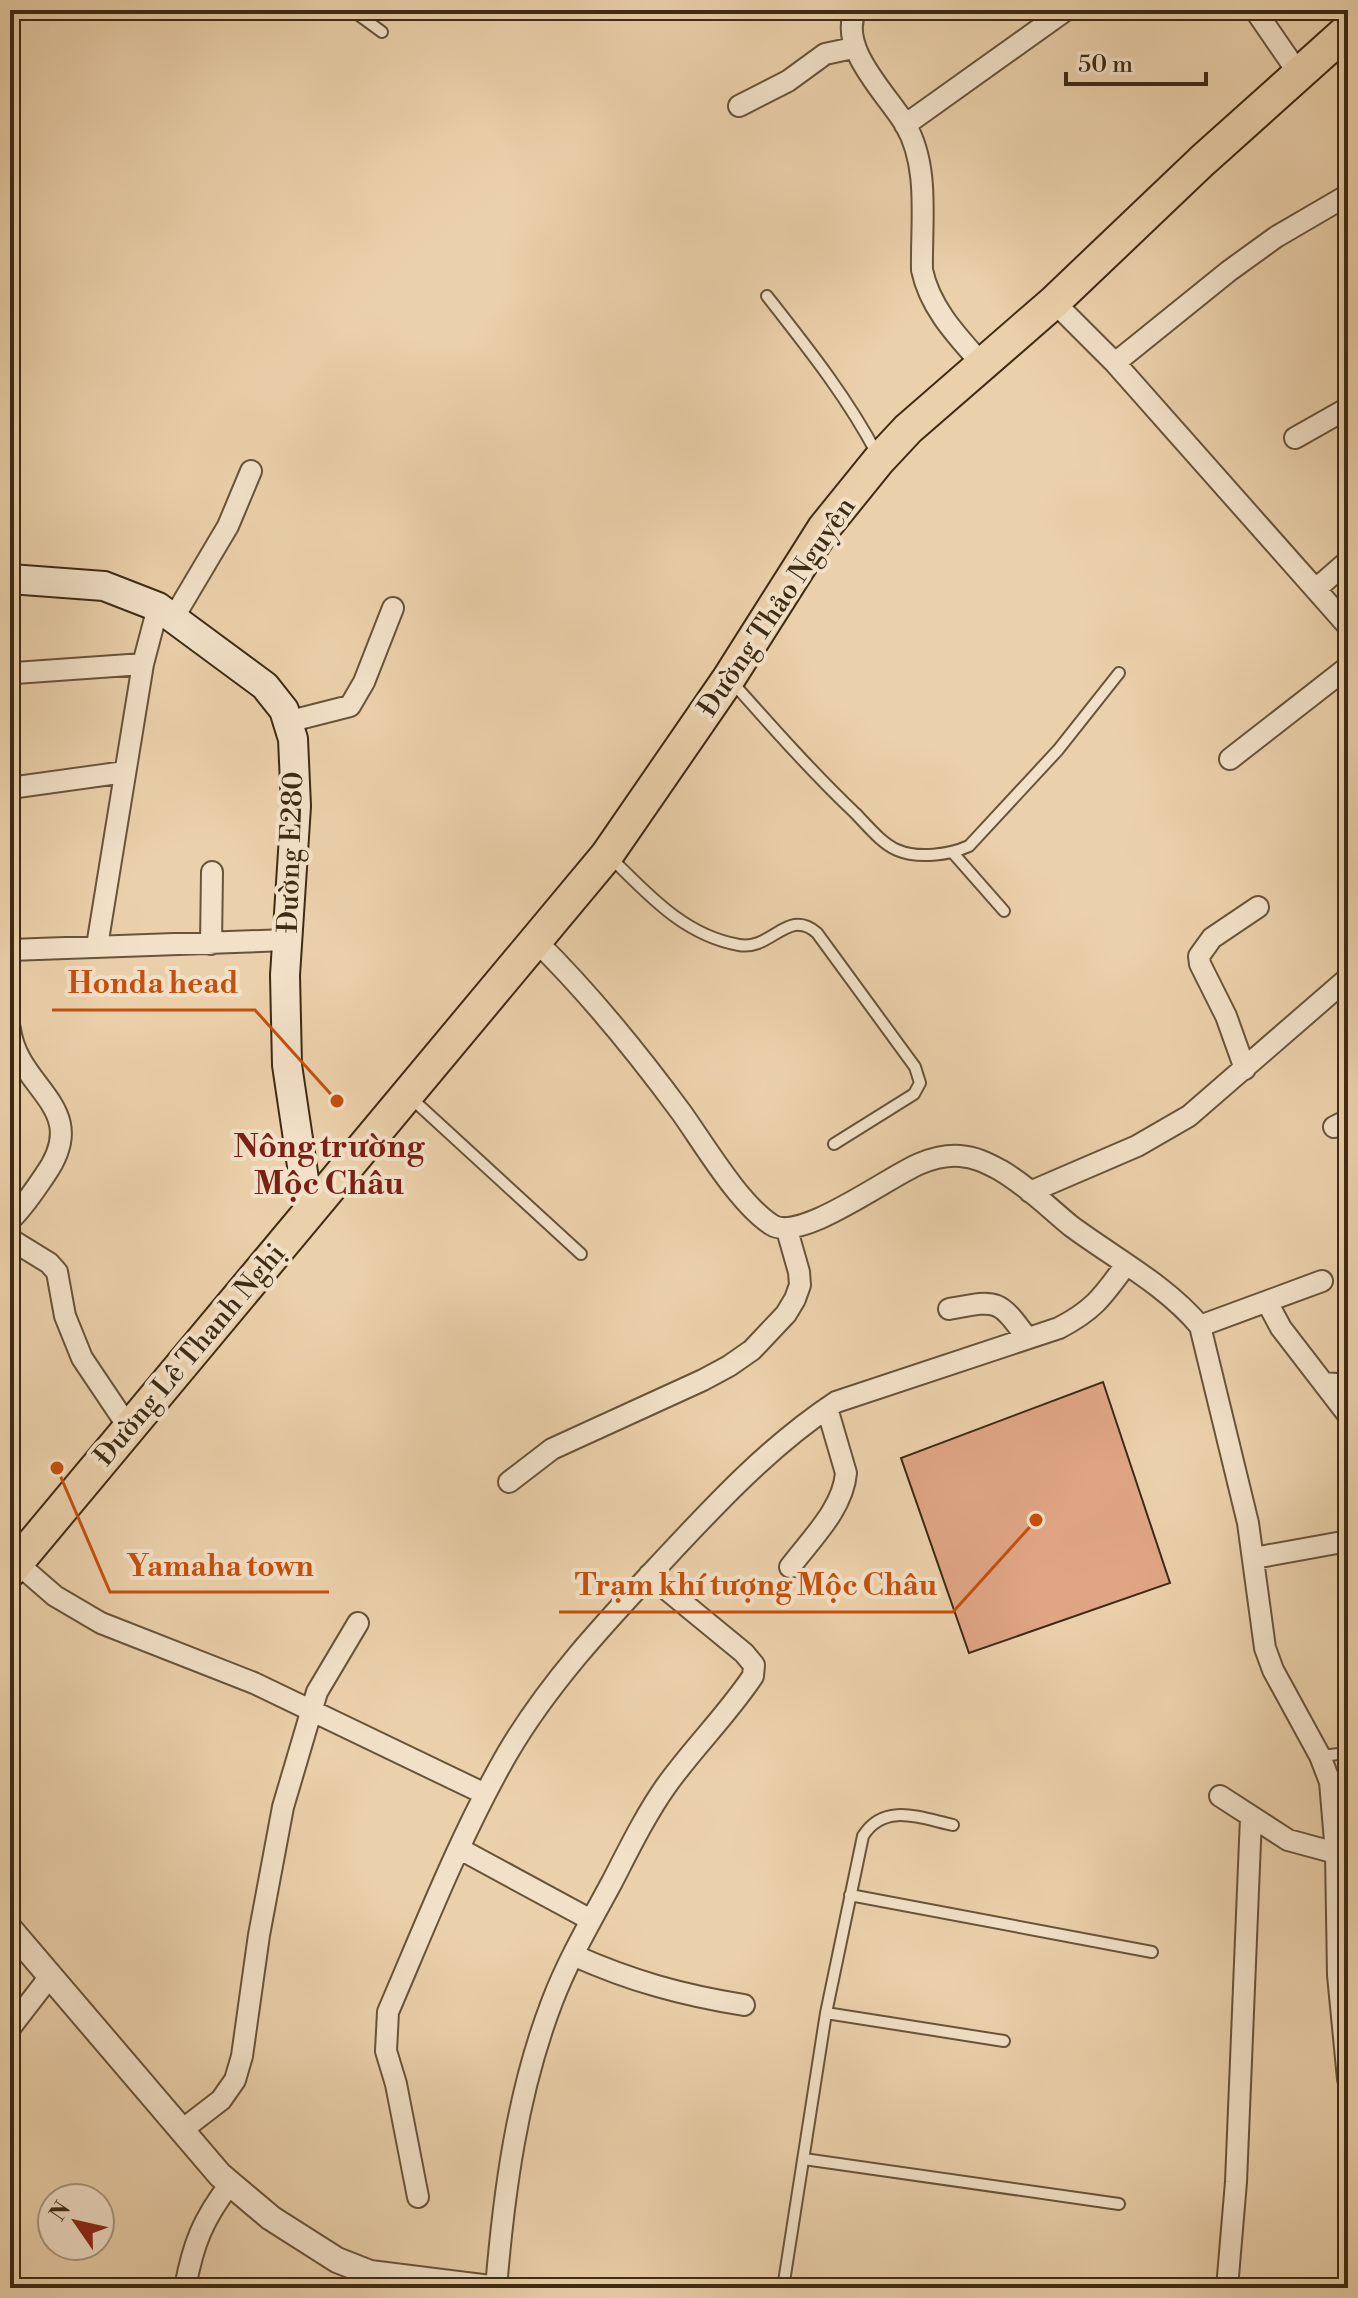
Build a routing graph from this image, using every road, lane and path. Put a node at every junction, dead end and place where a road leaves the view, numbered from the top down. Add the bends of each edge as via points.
1 (352, 10) edge
2 (856, 10) edge
3 (1066, 10) edge
4 (1255, 10) edge
5 (1348, 30) edge
6 (382, 32) dead end
7 (853, 48) junction
8 (1299, 74) junction
9 (739, 106) dead end
10 (905, 125) junction
11 (1348, 195) edge
12 (767, 296) dead end
13 (1054, 302) junction
14 (1115, 363) junction
15 (982, 364) junction
16 (1348, 408) edge
17 (1295, 438) dead end
18 (879, 460) junction
19 (251, 471) dead end
20 (1348, 561) edge
21 (10, 579) edge
22 (1317, 588) junction
23 (393, 608) dead end
24 (166, 612) junction
25 (1348, 626) edge
26 (143, 664) junction
27 (1348, 667) edge
28 (15, 673) dead end
29 (1119, 673) dead end
30 (729, 678) junction
31 (287, 722) junction
32 (1230, 759) dead end
33 (125, 772) junction
34 (10, 788) edge
35 (953, 853) junction
36 (607, 855) junction
37 (212, 872) dead end
38 (1258, 907) dead end
39 (1004, 911) dead end
40 (287, 940) junction
41 (536, 941) junction
42 (211, 944) junction
43 (97, 946) junction
44 (10, 950) edge
45 (1348, 978) edge
46 (10, 1029) edge
47 (15, 1059) edge
48 (1245, 1069) junction
49 (406, 1094) junction
50 (834, 1144) dead end
51 (1030, 1192) junction
52 (309, 1213) junction
53 (10, 1220) edge
54 (787, 1230) junction
55 (10, 1239) edge
56 (581, 1254) dead end
57 (1125, 1266) junction
58 (1322, 1281) dead end
59 (1267, 1302) junction
60 (949, 1309) dead end
61 (1200, 1326) junction
62 (1027, 1338) junction
63 (1324, 1383) junction
64 (1348, 1385) edge
65 (827, 1408) junction
66 (1348, 1415) edge
67 (129, 1428) junction
68 (509, 1482) dead end
69 (1348, 1541) edge
70 (1254, 1558) junction
71 (14, 1567) edge
72 (790, 1567) dead end
73 (649, 1575) junction
74 (358, 1623) dead end
75 (310, 1710) junction
76 (1348, 1753) edge
77 (1320, 1756) junction
78 (485, 1794) junction
79 (1220, 1796) dead end
80 (1251, 1817) junction
81 (953, 1825) dead end
82 (460, 1849) junction
83 (1336, 1853) junction
84 (850, 1895) junction
85 (591, 1920) junction
86 (10, 1929) edge
87 (1152, 1952) dead end
88 (573, 1955) junction
89 (51, 1975) junction
90 (744, 2005) dead end
91 (826, 2013) junction
92 (10, 2028) edge
93 (1004, 2041) dead end
94 (1348, 2079) edge
95 (182, 2130) junction
96 (804, 2159) junction
97 (230, 2184) junction
98 (418, 2197) dead end
99 (1119, 2204) dead end
100 (185, 2288) edge
101 (493, 2288) edge
102 (783, 2288) edge
103 (1227, 2288) edge

1 - 6 lane
2 - 7 street
3 - 10 street
4 - 8 street
5 - 8 main road, Đường Thảo Nguyên
7 - 9 street via 825,54
7 - 10 street
8 - 13 main road, Đường Thảo Nguyên
10 - 15 street via 921,168 925,285 947,323
11 - 14 street via 1276,237
12 - 18 lane via 836,386
13 - 14 street
13 - 15 main road, Đường Thảo Nguyên
14 - 22 street
15 - 18 main road, Đường Thảo Nguyên
16 - 17 street
18 - 30 main road, Đường Thảo Nguyên via 824,528
19 - 24 street via 228,526
20 - 22 street
21 - 24 main road, Đường E280 via 104,586
22 - 25 street
23 - 31 street via 350,706
24 - 26 street
24 - 31 main road, Đường E280 via 265,686
26 - 28 street
26 - 33 street
27 - 32 street
29 - 35 lane via 1001,813 969,846
30 - 35 lane via 811,771 878,836 897,850
30 - 36 main road, Đường Thảo Nguyên
31 - 40 main road, Đường E280 via 293,739 296,806
33 - 34 street
33 - 43 street
35 - 39 lane
36 - 41 main road, Đường Thảo Nguyên
36 - 50 lane via 669,914 706,936 745,946 799,922 817,933 915,1067 920,1083 914,1094
37 - 42 street
38 - 48 street via 1212,938 1199,956
40 - 42 street
40 - 52 main road, Đường E280 via 287,1065
41 - 49 main road, Đường Thảo Nguyên
41 - 54 street via 640,1057 736,1188 773,1226
42 - 43 street
43 - 44 street
45 - 48 street
46 - 47 street
47 - 53 street via 56,1113 62,1143 51,1167
48 - 51 street via 1162,1133
49 - 52 main road, Đường Thảo Nguyên
49 - 56 lane
51 - 54 street via 979,1159 943,1157
51 - 57 street
52 - 67 main road, Đường Lê Thanh Nghị
54 - 68 street via 800,1285 786,1314 752,1350 703,1380 552,1449
55 - 67 street via 57,1272 65,1316 82,1358
57 - 61 street via 1185,1308
57 - 62 street via 1082,1316
58 - 59 street
59 - 61 street
59 - 63 street
60 - 62 street via 999,1305
61 - 70 street
62 - 65 street
63 - 64 street
63 - 66 street
65 - 72 street via 845,1484 834,1508
65 - 73 street via 743,1478
67 - 71 main road, Đường Lê Thanh Nghị
69 - 70 street
70 - 77 street via 1265,1648
71 - 75 street via 78,1611
73 - 78 street via 566,1667
73 - 85 street via 744,1653 754,1665 753,1676 666,1787
74 - 75 street
75 - 78 street
75 - 95 street via 272,1861 235,2080 221,2100
76 - 77 lane
77 - 83 street via 1334,1806
78 - 82 street
79 - 80 street
80 - 83 street via 1288,1840
80 - 103 street
81 - 84 lane via 904,1815 877,1820 860,1846
82 - 85 street
82 - 98 street via 388,2012 386,2051
83 - 94 street via 1338,1975
84 - 87 lane
84 - 91 lane
85 - 88 street
86 - 89 street
88 - 90 street via 668,1991
88 - 101 street via 526,2086
89 - 92 street
89 - 95 street
91 - 93 lane
91 - 96 lane
95 - 97 street
96 - 99 lane
96 - 102 lane
97 - 100 street via 198,2234
97 - 101 street via 337,2260 370,2273

